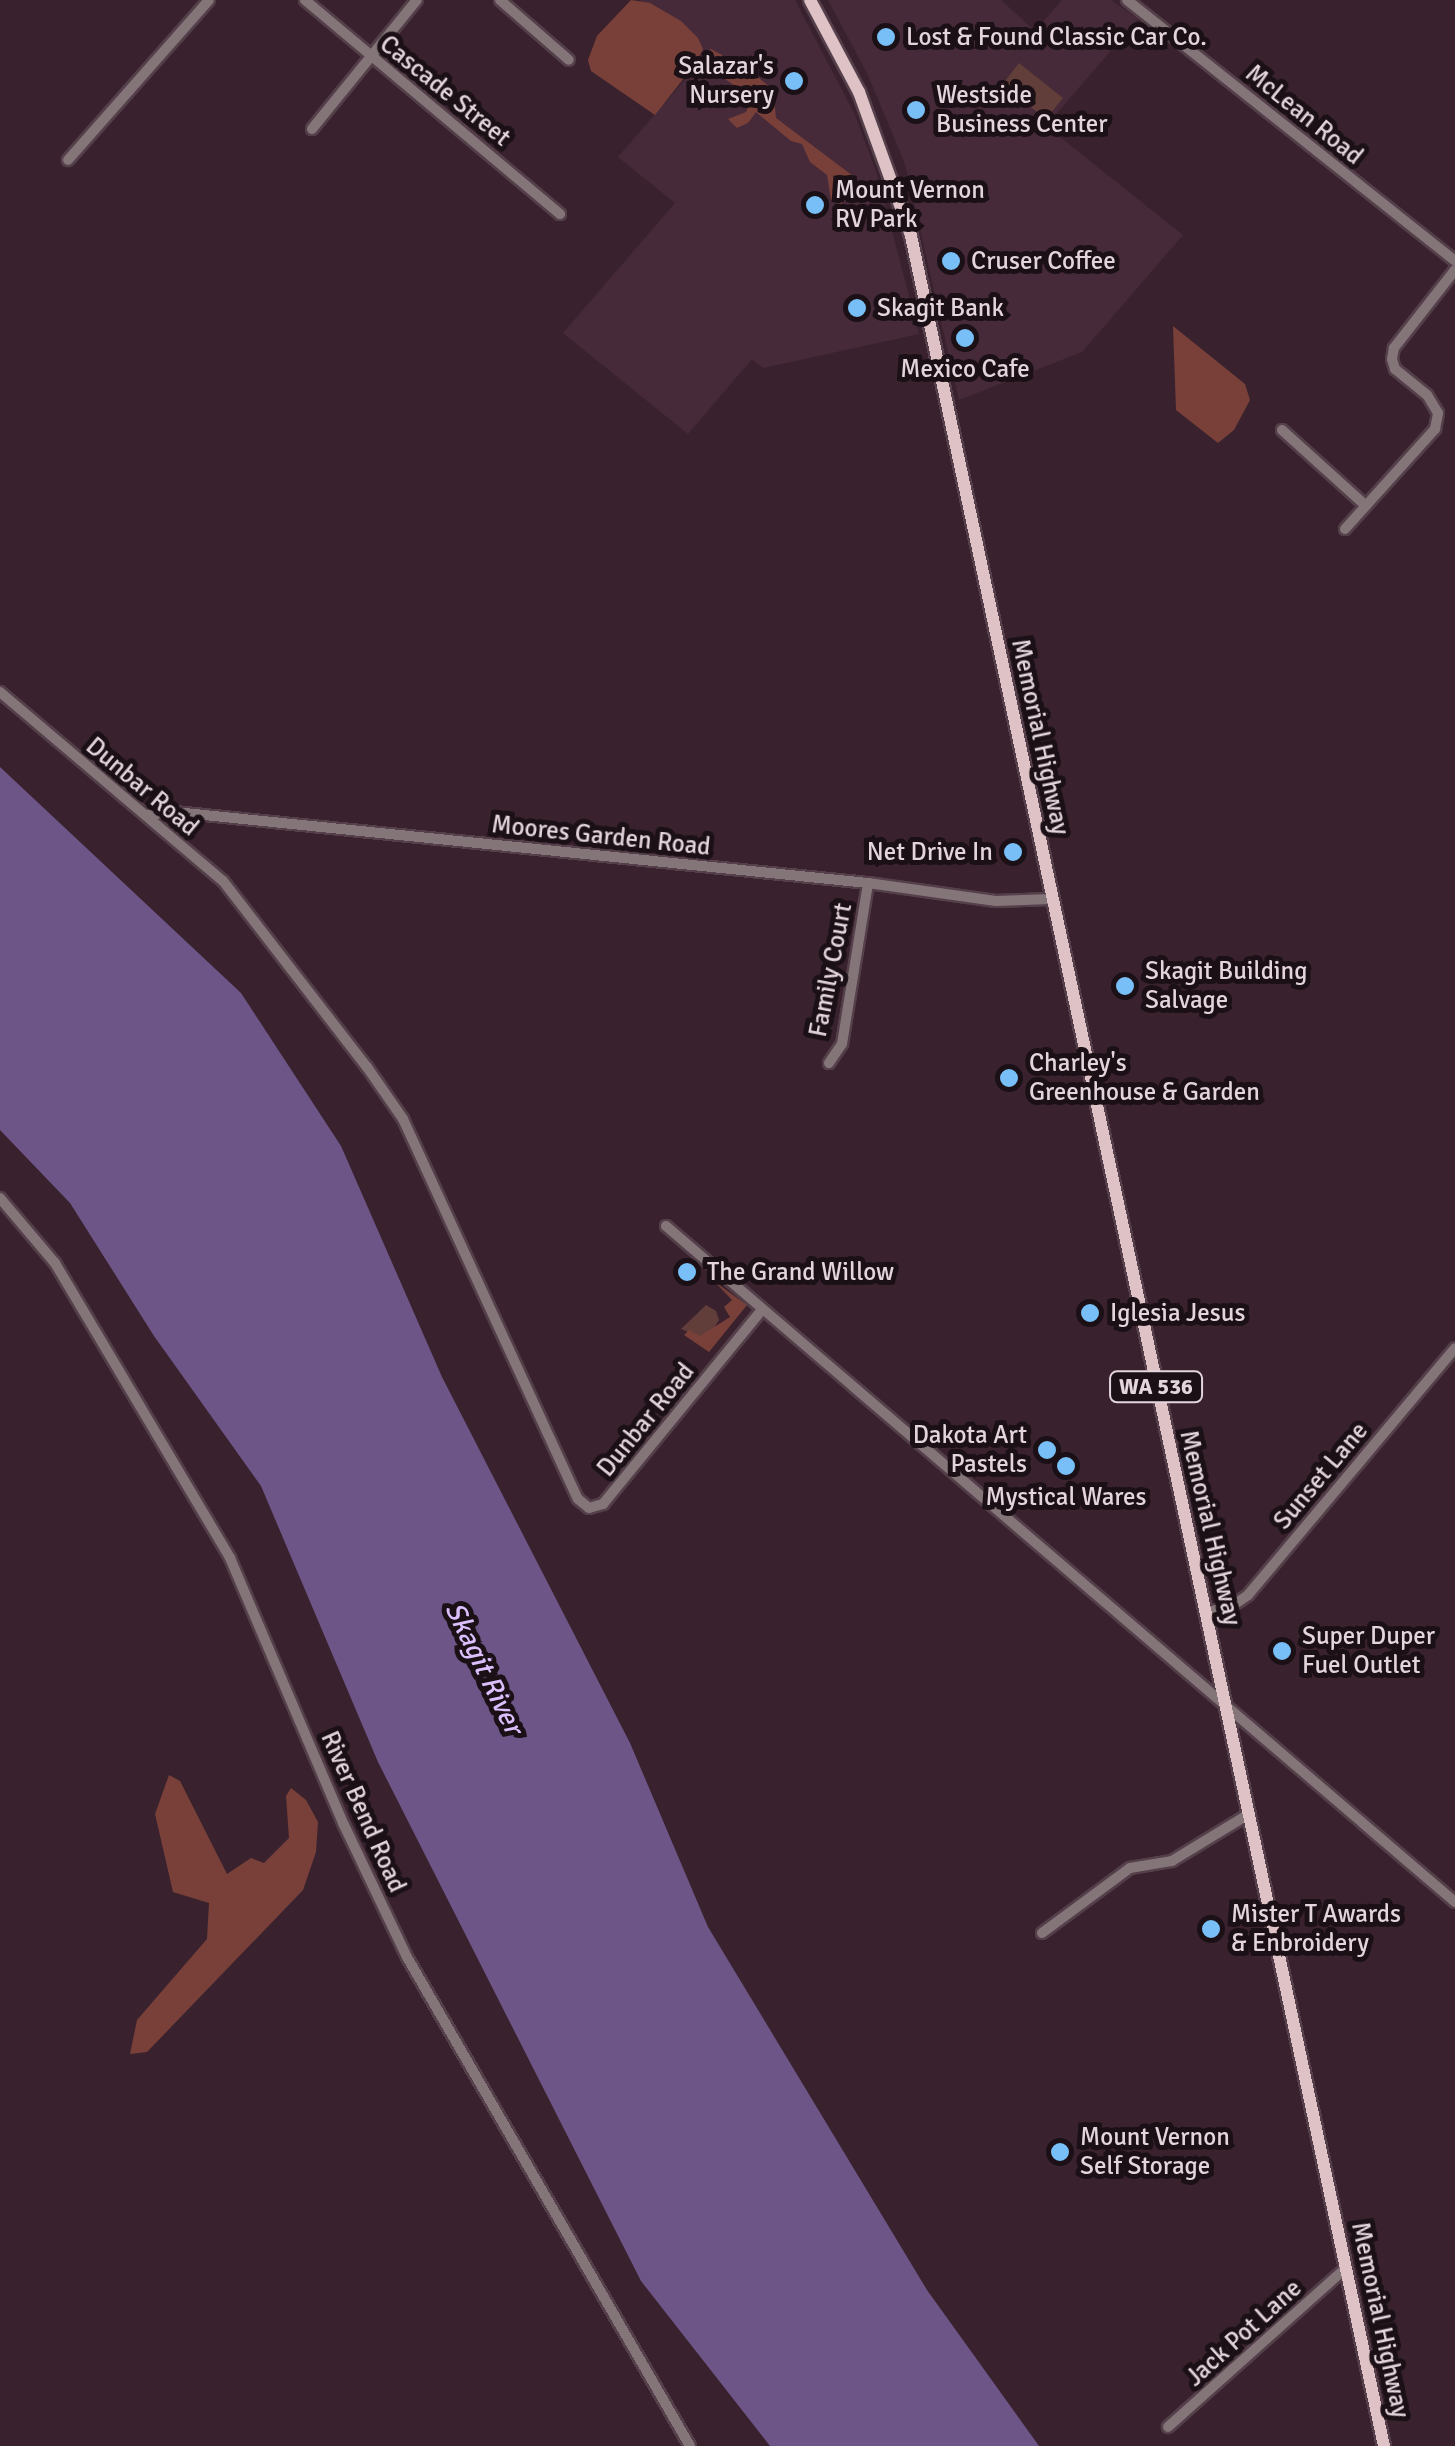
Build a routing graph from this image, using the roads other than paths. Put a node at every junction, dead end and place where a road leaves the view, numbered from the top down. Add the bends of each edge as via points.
1 (209, 0) edge
2 (305, 0) edge
3 (417, 0) edge
4 (500, 0) edge
5 (810, 0) edge
6 (1127, 0) edge
7 (370, 57) junction
8 (569, 60) dead end
9 (312, 129) dead end
10 (68, 160) dead end
11 (560, 214) dead end
12 (1455, 261) edge
13 (1455, 270) edge
14 (1282, 430) dead end
15 (1366, 506) junction
16 (1345, 529) dead end
17 (0, 692) edge
18 (146, 815) junction
19 (868, 883) junction
20 (1051, 898) junction
21 (830, 1062) dead end
22 (0, 1198) edge
23 (666, 1226) dead end
24 (762, 1310) junction
25 (1455, 1348) edge
26 (1206, 1612) junction
27 (1226, 1706) junction
28 (1249, 1814) junction
29 (1455, 1902) edge
30 (1042, 1934) dead end
31 (1346, 2268) junction
32 (1168, 2428) dead end
33 (690, 2446) edge
34 (1384, 2446) edge

1 - 10 street
2 - 7 street, Cascade Street
3 - 7 street
4 - 8 street
5 - 20 main road, Memorial Highway / WA 536 via 879,139 909,228
6 - 12 street, McLean Road
7 - 9 street
7 - 11 street, Cascade Street
13 - 15 street via 1392,359 1438,413 1434,429
14 - 15 street
15 - 16 street
17 - 18 street, Dunbar Road
18 - 19 street, Moores Garden Road via 175,812
18 - 24 street, Dunbar Road via 223,881 404,1119 578,1499 589,1508 603,1504
19 - 20 street, Moores Garden Road via 996,900
19 - 21 street, Family Court via 842,1044
20 - 26 main road, Memorial Highway / WA 536
22 - 33 street, River Bend Road via 54,1263 230,1558 407,1957
23 - 24 street
24 - 27 street
25 - 26 street, Sunset Lane via 1248,1595
26 - 27 main road, Memorial Highway / WA 536
27 - 28 main road, Memorial Highway / WA 536
27 - 29 street
28 - 30 street via 1172,1861 1130,1868
28 - 31 main road, Memorial Highway / WA 536
31 - 32 street, Jack Pot Lane
31 - 34 main road, Memorial Highway / WA 536

